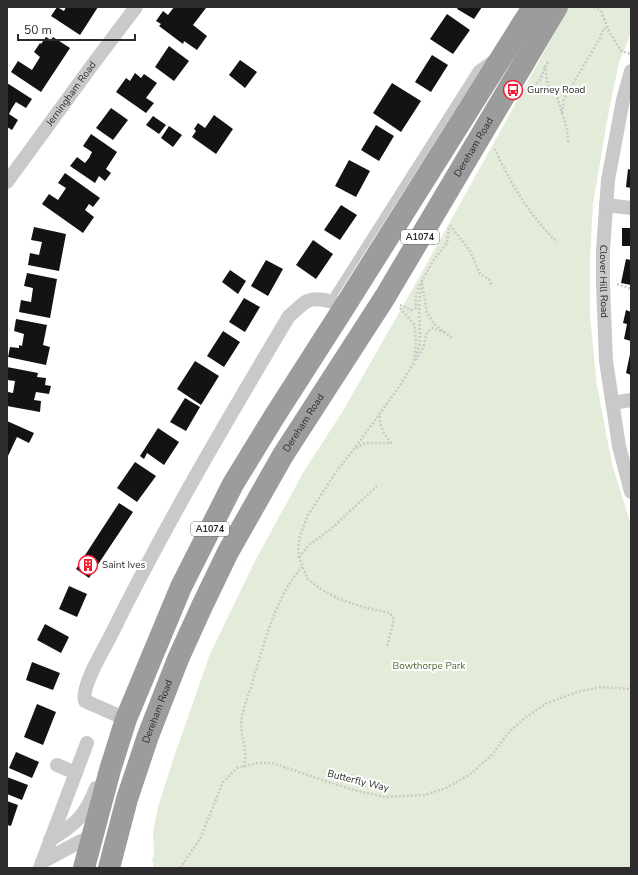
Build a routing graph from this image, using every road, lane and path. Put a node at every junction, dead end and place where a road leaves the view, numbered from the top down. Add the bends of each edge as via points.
1 (136, 7) edge
2 (533, 7) edge
3 (557, 7) edge
4 (594, 7) edge
5 (609, 31) junction
6 (631, 54) edge
7 (548, 61) dead end
8 (546, 67) junction
9 (631, 71) edge
10 (530, 88) dead end
11 (562, 113) junction
12 (489, 122) junction
13 (568, 143) dead end
14 (7, 182) edge
15 (606, 205) junction
16 (631, 208) edge
17 (451, 219) dead end
18 (449, 224) junction
19 (557, 242) dead end
20 (422, 281) junction
21 (492, 286) dead end
22 (338, 304) junction
23 (369, 321) junction
24 (444, 332) junction
25 (453, 339) dead end
26 (413, 364) junction
27 (631, 400) edge
28 (613, 403) junction
29 (380, 414) junction
30 (354, 450) junction
31 (377, 486) dead end
32 (631, 492) edge
33 (299, 557) junction
34 (303, 566) junction
35 (387, 646) dead end
36 (631, 689) edge
37 (126, 720) junction
38 (87, 743) dead end
39 (140, 759) junction
40 (56, 765) dead end
41 (244, 766) junction
42 (110, 770) junction
43 (76, 773) junction
44 (92, 837) junction
45 (50, 840) junction
46 (41, 865) edge
47 (84, 868) edge
48 (109, 868) edge
49 (180, 868) edge

1 - 14 street, Jerningham Road
2 - 22 highway, A1074
3 - 12 highway, Dereham Road / A1074
4 - 5 path via 601,11
5 - 6 path via 620,51
5 - 11 path via 604,28 564,99
7 - 8 path
8 - 10 path via 540,80
8 - 11 path via 548,86 557,96
9 - 15 street, Clover Hill Road via 613,149
11 - 13 path
12 - 19 path via 493,124 492,142 501,164 536,218
12 - 23 highway, Dereham Road / A1074
15 - 16 street
15 - 28 street, Clover Hill Road via 603,284 606,362
17 - 18 path
18 - 20 path via 447,243
18 - 21 path via 470,251 480,274 489,279
20 - 24 path via 428,314 434,324
20 - 26 path via 419,303 420,344
20 - 26 path via 415,297 416,308 411,310 395,303 414,324 416,340
22 - 23 highway
22 - 37 highway, A1074 via 233,484 181,587
22 - 37 street via 317,300 305,302 289,316 192,480 124,608 91,675 84,701
23 - 39 highway, Dereham Road / A1074 via 283,456 228,552 178,659
24 - 25 path
24 - 26 path via 433,328 426,332 423,348
26 - 29 path
27 - 28 street
28 - 32 street, Clover Hill Road via 619,446
29 - 30 path
29 - 30 path via 382,431 391,443 365,443
30 - 33 path via 308,515 300,536
31 - 33 path via 331,529 310,544
33 - 34 path
34 - 35 path via 307,578 339,599 390,613 394,619
34 - 41 path via 292,578 281,599 259,656 241,723 246,753
36 - 41 path, Butterfly Way via 599,687 548,703 509,732 491,756 469,775 446,788 424,795 385,797 334,784 273,763
37 - 42 highway, A1074
38 - 43 street
39 - 44 highway, A1074 via 128,767 117,786 105,830 102,834
39 - 48 highway, Dereham Road / A1074
40 - 43 street
41 - 49 path, Butterfly Way via 237,768 223,782 200,839
42 - 44 highway, A1074
42 - 45 street via 97,785 81,817
43 - 45 street
44 - 46 street via 81,840
44 - 47 highway, A1074
45 - 46 street

